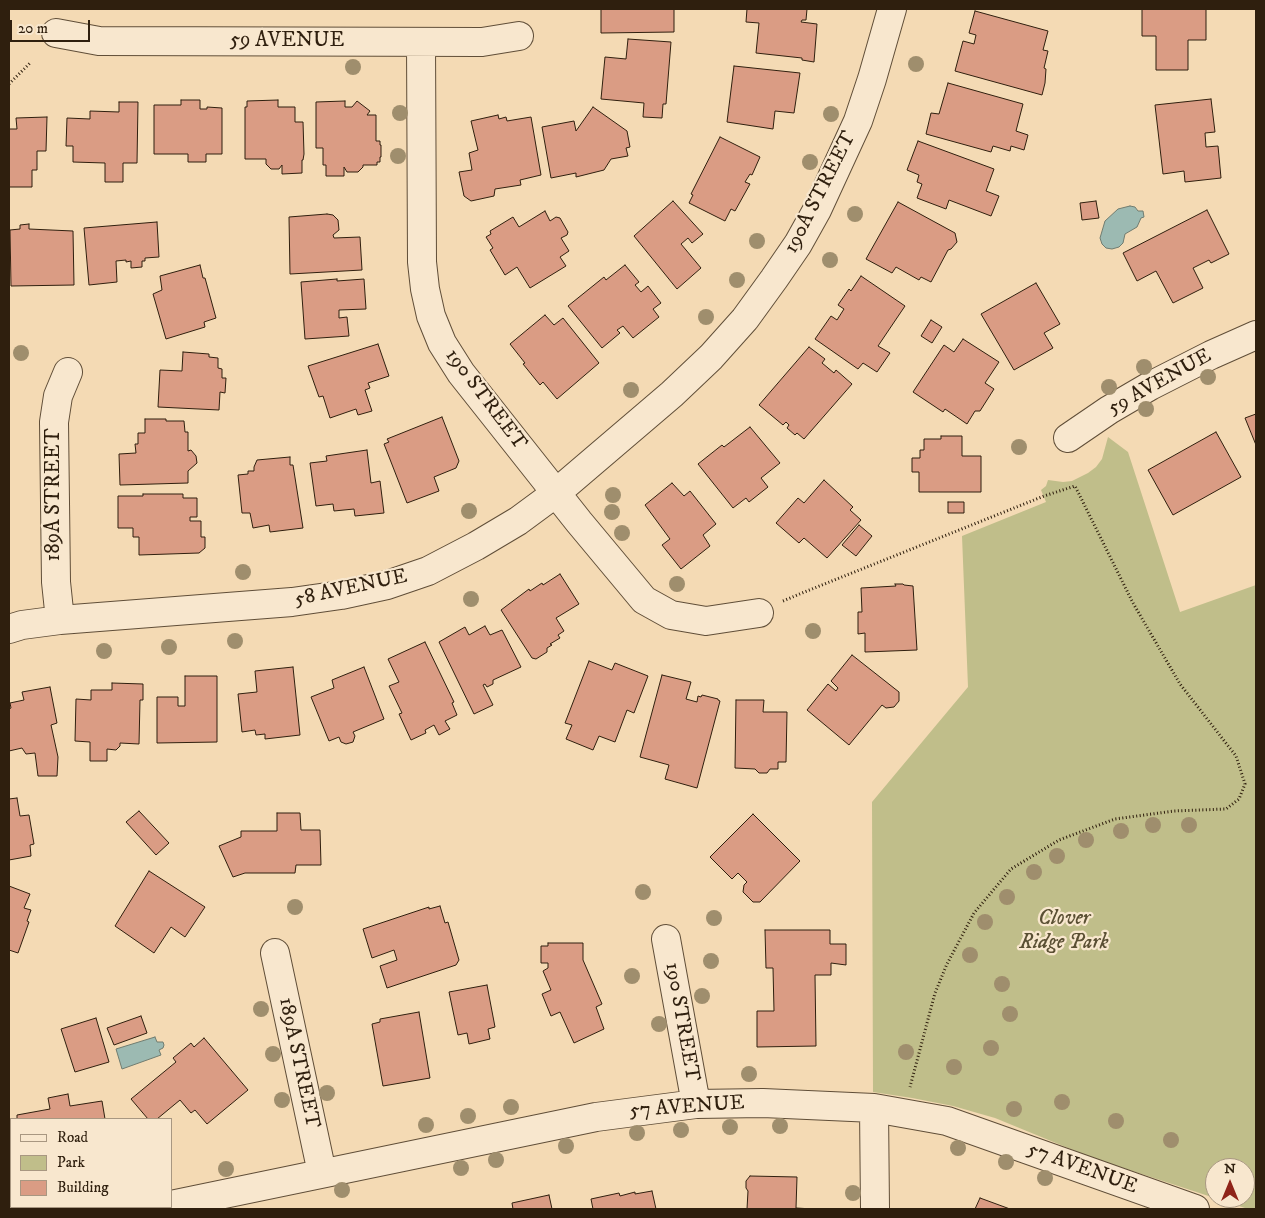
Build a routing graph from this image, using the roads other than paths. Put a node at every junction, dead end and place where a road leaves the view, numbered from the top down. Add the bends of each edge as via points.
1 (892, 9) edge
2 (56, 33) dead end
3 (519, 36) dead end
4 (421, 42) junction
5 (1256, 335) edge
6 (711, 357) joint
7 (68, 372) dead end
8 (1068, 438) dead end
9 (556, 493) junction
10 (759, 613) road end
11 (60, 620) junction
12 (9, 629) edge
13 (666, 939) dead end
14 (275, 953) dead end
15 (696, 1104) junction
16 (874, 1108) junction
17 (322, 1173) junction
18 (172, 1205) edge
19 (875, 1209) edge
20 (1195, 1209) edge

1 - 6 street, 190A STREET via 858,121 817,210 774,279 745,319
2 - 4 street, 59 AVENUE via 99,41
3 - 4 street, 59 AVENUE via 482,42
4 - 9 street, 190 STREET via 422,262 431,316 442,342 462,373
5 - 8 street, 59 AVENUE via 1150,386
6 - 9 street, 58 AVENUE
7 - 11 street, 189A STREET via 58,396 54,422 56,582
9 - 10 street, 190 STREET via 644,600 671,615 706,621
9 - 11 street, 58 AVENUE via 476,546 428,571 387,586 292,602
11 - 12 street, 58 AVENUE
13 - 15 street, 190 STREET
14 - 17 street, 189A STREET
15 - 16 street, 57 AVENUE via 763,1102
15 - 17 street, 57 AVENUE via 596,1117
16 - 19 street
16 - 20 street, 57 AVENUE via 947,1121
17 - 18 street, 57 AVENUE

